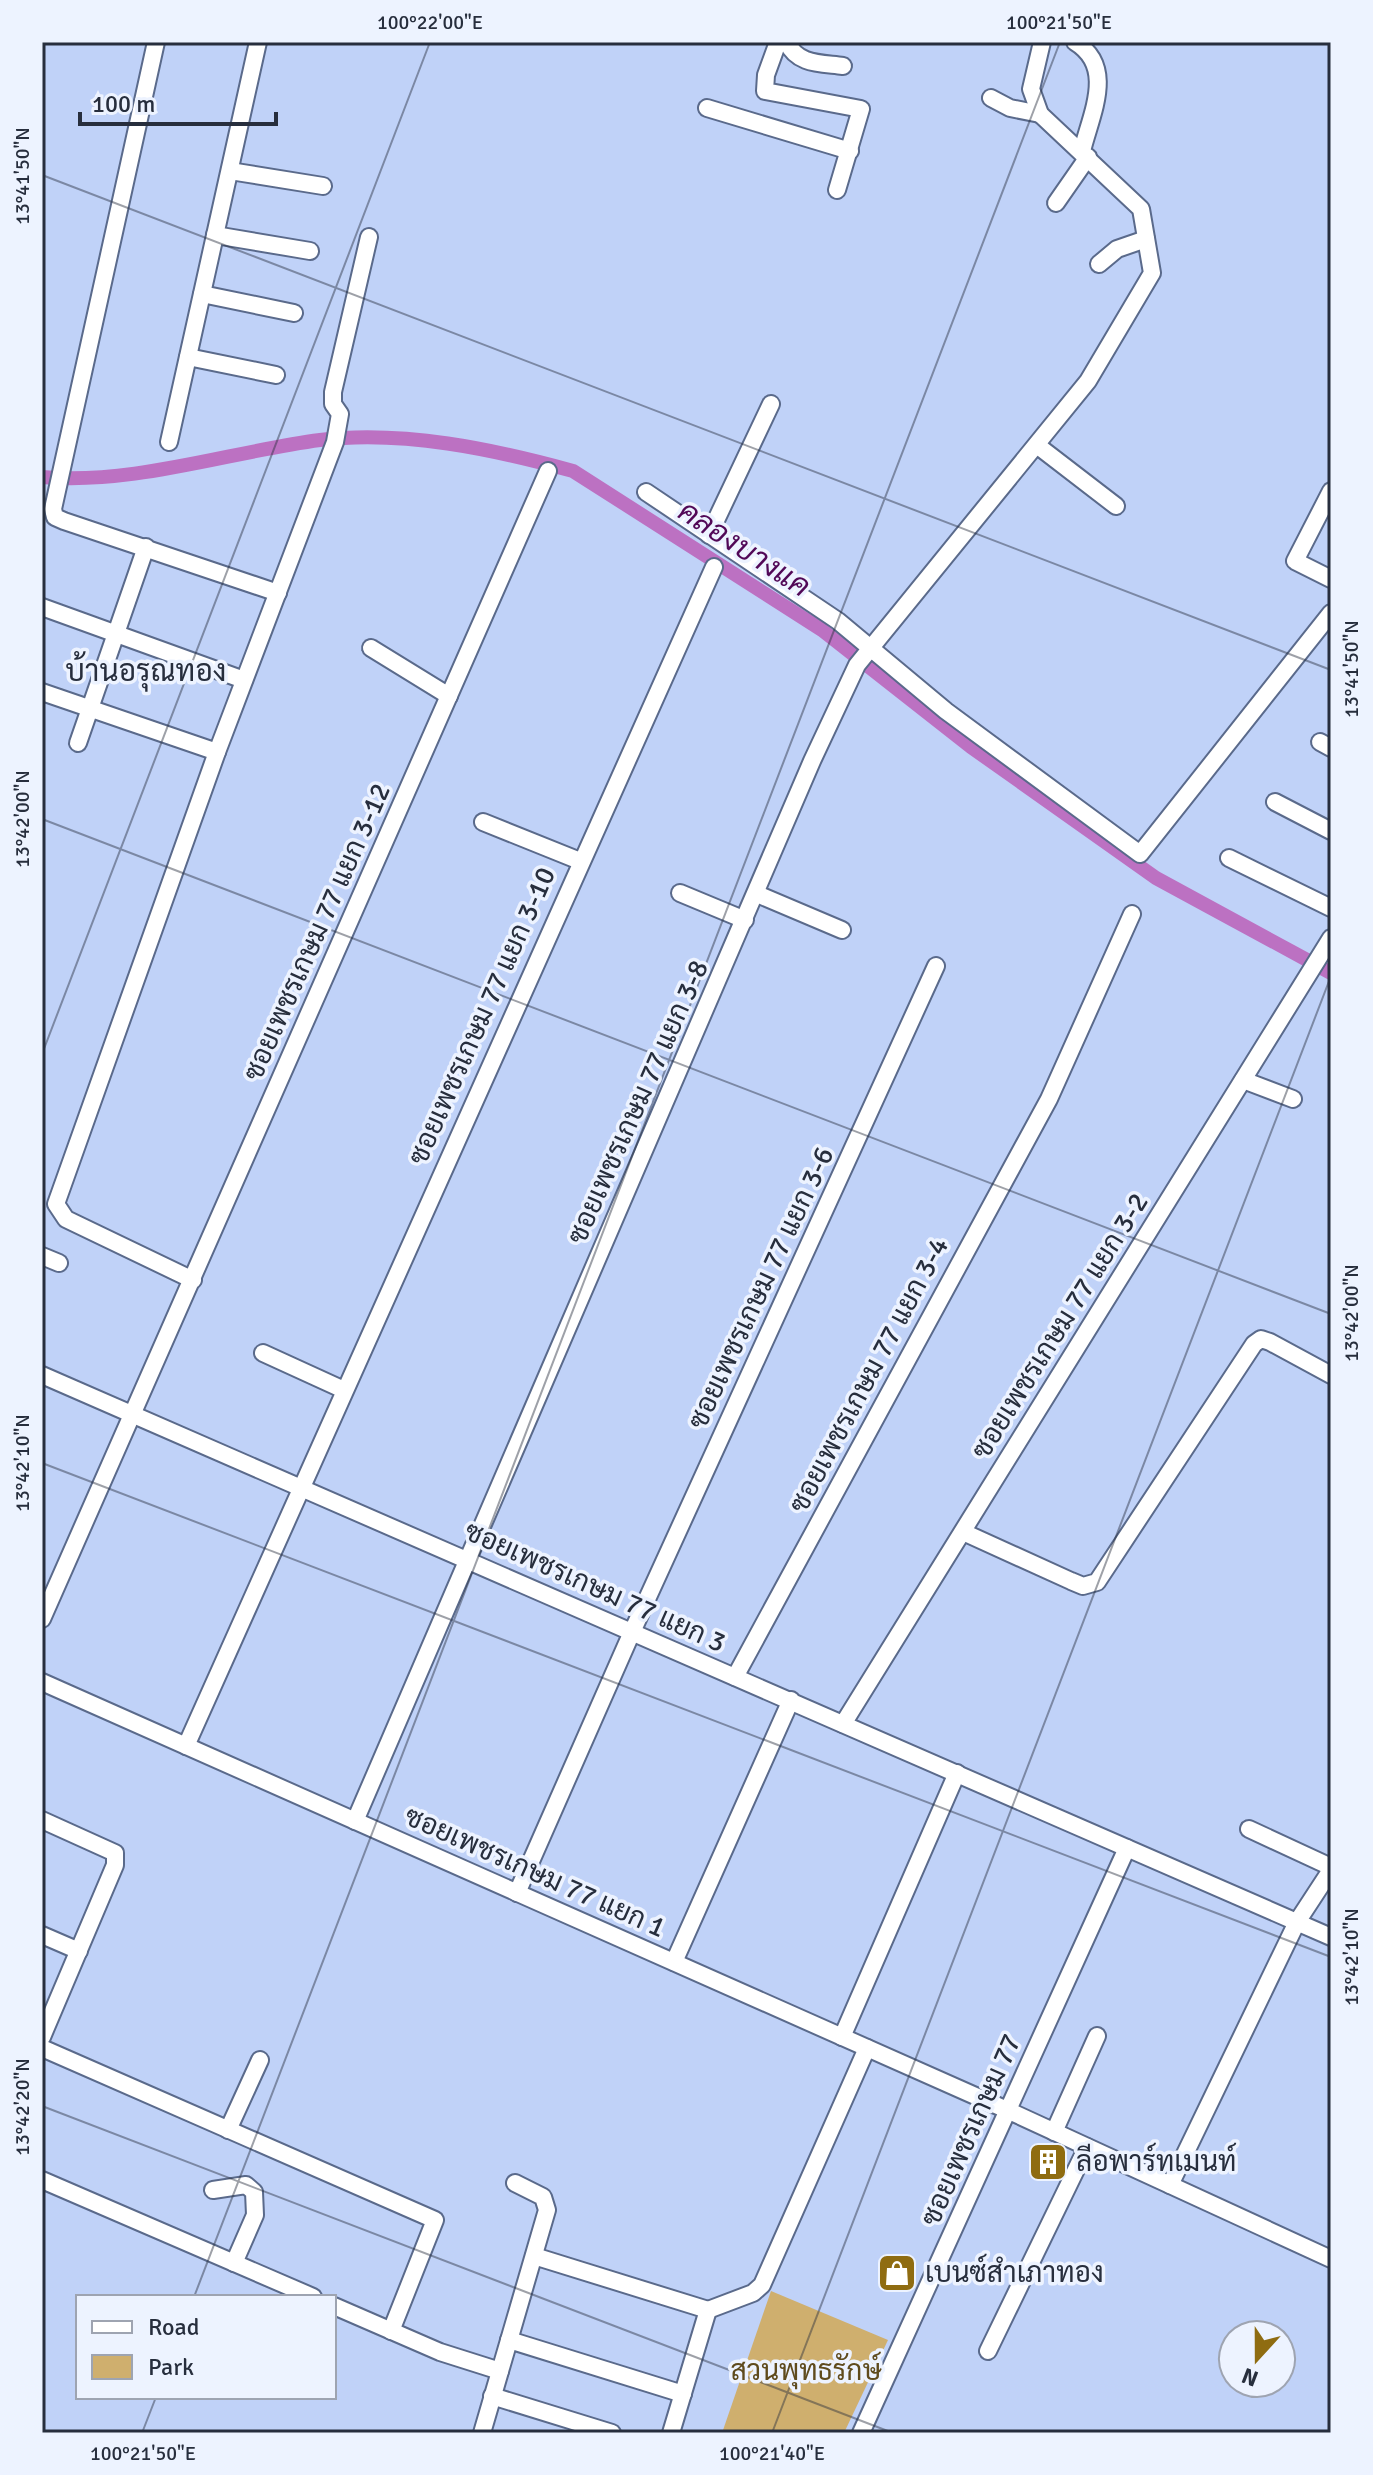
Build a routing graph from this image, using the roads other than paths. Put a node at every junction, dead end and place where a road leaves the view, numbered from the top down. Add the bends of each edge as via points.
1 (156, 42) edge
2 (258, 42) edge
3 (778, 42) edge
4 (787, 42) edge
5 (1042, 42) edge
6 (1075, 42) edge
7 (843, 66) dead end
8 (991, 98) dead end
9 (707, 108) dead end
10 (1040, 114) junction
11 (850, 151) junction
12 (1085, 154) junction
13 (230, 171) junction
14 (323, 186) dead end
15 (837, 190) dead end
16 (1056, 203) dead end
17 (215, 235) junction
18 (369, 237) dead end
19 (1146, 239) junction
20 (310, 251) dead end
21 (1099, 264) dead end
22 (202, 294) junction
23 (294, 313) dead end
24 (188, 357) junction
25 (276, 375) dead end
26 (771, 404) dead end
27 (169, 442) dead end
28 (1038, 446) junction
29 (548, 471) dead end
30 (1331, 491) edge
31 (646, 492) dead end
32 (1116, 506) dead end
33 (709, 535) junction
34 (146, 547) junction
35 (714, 567) dead end
36 (1331, 579) edge
37 (278, 593) junction
38 (42, 607) edge
39 (1331, 613) edge
40 (116, 633) junction
41 (872, 647) junction
42 (371, 648) dead end
43 (244, 680) junction
44 (42, 692) edge
45 (449, 696) junction
46 (90, 708) junction
47 (78, 743) dead end
48 (217, 752) junction
49 (1275, 802) dead end
50 (483, 822) dead end
51 (1331, 831) edge
52 (1229, 858) dead end
53 (580, 861) junction
54 (680, 893) dead end
55 (757, 894) junction
56 (1331, 908) edge
57 (1132, 914) dead end
58 (745, 920) junction
59 (842, 930) dead end
60 (1331, 938) edge
61 (936, 966) dead end
62 (1243, 1080) junction
63 (1293, 1099) dead end
64 (42, 1256) edge
65 (59, 1263) dead end
66 (193, 1280) junction
67 (263, 1353) dead end
68 (42, 1375) edge
69 (1331, 1375) edge
70 (344, 1390) junction
71 (134, 1415) junction
72 (301, 1488) junction
73 (963, 1532) junction
74 (467, 1560) junction
75 (42, 1619) edge
76 (632, 1632) junction
77 (735, 1677) junction
78 (42, 1682) edge
79 (791, 1700) junction
80 (843, 1724) junction
81 (186, 1746) junction
82 (957, 1773) junction
83 (42, 1820) edge
84 (355, 1821) junction
85 (1249, 1829) dead end
86 (1127, 1848) junction
87 (1331, 1868) edge
88 (517, 1893) junction
89 (1297, 1922) junction
90 (42, 1935) edge
91 (1331, 1937) edge
92 (79, 1951) junction
93 (674, 1962) junction
94 (1097, 2036) dead end
95 (42, 2037) edge
96 (842, 2037) junction
97 (42, 2048) edge
98 (867, 2048) junction
99 (260, 2060) dead end
100 (1007, 2110) junction
101 (228, 2130) junction
102 (1054, 2132) junction
103 (1087, 2147) junction
104 (42, 2180) edge
105 (515, 2183) dead end
106 (1170, 2185) junction
107 (213, 2190) dead end
108 (534, 2256) junction
109 (1331, 2259) edge
110 (234, 2263) junction
111 (308, 2295) edge
112 (336, 2307) edge
113 (708, 2310) junction
114 (391, 2331) junction
115 (509, 2340) junction
116 (988, 2351) dead end
117 (500, 2371) junction
118 (683, 2394) junction
119 (492, 2396) junction
120 (482, 2433) edge
121 (612, 2433) edge
122 (671, 2433) edge
123 (861, 2433) edge

1 - 34 street via 53,509 64,521
2 - 13 street
3 - 11 street via 765,91 858,106 860,119
4 - 7 street via 807,62
5 - 10 street via 1031,89
6 - 12 street via 1092,56 1100,76
8 - 10 street
9 - 11 street
10 - 12 street, ซอยเพชรเกษม 77 แยก 3-8
11 - 15 street
12 - 16 street
12 - 19 street, ซอยเพชรเกษม 77 แยก 3-8 via 1141,209
13 - 14 street
13 - 17 street
17 - 20 street
17 - 22 street
18 - 37 street via 333,392 339,424
19 - 21 street via 1117,249
19 - 28 street, ซอยเพชรเกษม 77 แยก 3-8 via 1152,273 1147,285 1088,381
22 - 23 street
22 - 24 street
24 - 25 street
24 - 27 street
26 - 33 street
28 - 32 street
28 - 41 street, ซอยเพชรเกษม 77 แยก 3-8
29 - 45 street, ซอยเพชรเกษม 77 แยก 3-12
30 - 36 street via 1295,561
31 - 33 street
33 - 41 street
34 - 37 street
34 - 40 street
35 - 53 street, ซอยเพชรเกษม 77 แยก 3-10
37 - 43 street
38 - 40 street
39 - 41 street via 1140,854 946,711
40 - 43 street
40 - 46 street
41 - 55 street, ซอยเพชรเกษม 77 แยก 3-8 via 857,665
42 - 45 street
43 - 48 street
44 - 46 street
45 - 66 street, ซอยเพชรเกษม 77 แยก 3-12
46 - 47 street
46 - 48 street
48 - 66 street via 56,1204 66,1219
49 - 51 street
50 - 53 street
52 - 56 street
53 - 70 street, ซอยเพชรเกษม 77 แยก 3-10
54 - 58 street
55 - 58 street, ซอยเพชรเกษม 77 แยก 3-8
55 - 59 street
57 - 77 street, ซอยเพชรเกษม 77 แยก 3-4 via 1049,1099
58 - 74 street, ซอยเพชรเกษม 77 แยก 3-8
60 - 62 street, ซอยเพชรเกษม 77 แยก 3-2
61 - 76 street, ซอยเพชรเกษม 77 แยก 3-6
62 - 63 street
62 - 73 street, ซอยเพชรเกษม 77 แยก 3-2
64 - 65 street
66 - 71 street, ซอยเพชรเกษม 77 แยก 3-12
67 - 70 street
68 - 71 street, ซอยเพชรเกษม 77 แยก 3
69 - 73 street via 1270,1342 1261,1339 1254,1344 1097,1582 1083,1586
70 - 72 street, ซอยเพชรเกษม 77 แยก 3-10
71 - 72 street, ซอยเพชรเกษม 77 แยก 3
71 - 75 street, ซอยเพชรเกษม 77 แยก 3-12
72 - 74 street, ซอยเพชรเกษม 77 แยก 3
72 - 81 street, ซอยเพชรเกษม 77 แยก 3-10
73 - 80 street, ซอยเพชรเกษม 77 แยก 3-2
74 - 76 street, ซอยเพชรเกษม 77 แยก 3
74 - 84 street, ซอยเพชรเกษม 77 แยก 3-8
76 - 77 street, ซอยเพชรเกษม 77 แยก 3
76 - 88 street, ซอยเพชรเกษม 77 แยก 3-6
77 - 79 street, ซอยเพชรเกษม 77 แยก 3
78 - 81 street, ซอยเพชรเกษม 77 แยก 1
79 - 80 street, ซอยเพชรเกษม 77 แยก 3
79 - 93 street
80 - 82 street, ซอยเพชรเกษม 77 แยก 3
81 - 84 street, ซอยเพชรเกษม 77 แยก 1
82 - 86 street, ซอยเพชรเกษม 77 แยก 3
82 - 96 street
83 - 92 street via 115,1853 115,1865
84 - 88 street, ซอยเพชรเกษม 77 แยก 1
85 - 87 street
86 - 89 street, ซอยเพชรเกษม 77 แยก 3
86 - 100 street, ซอยเพชรเกษม 77
87 - 89 street
88 - 93 street, ซอยเพชรเกษม 77 แยก 1
89 - 91 street, ซอยเพชรเกษม 77 แยก 3
89 - 106 street
90 - 92 street
92 - 95 street
93 - 96 street, ซอยเพชรเกษม 77 แยก 1
94 - 102 street
96 - 98 street, ซอยเพชรเกษม 77 แยก 1
97 - 101 street
98 - 100 street, ซอยเพชรเกษม 77 แยก 1
98 - 113 street via 762,2285
99 - 101 street
100 - 102 street, ซอยเพชรเกษม 77 แยก 1
100 - 123 street, ซอยเพชรเกษม 77
101 - 114 street via 435,2220
102 - 103 street, ซอยเพชรเกษม 77 แยก 1
103 - 106 street, ซอยเพชรเกษม 77 แยก 1
103 - 116 street
104 - 110 street
105 - 108 street via 546,2202
106 - 109 street, ซอยเพชรเกษม 77 แยก 1
107 - 110 street via 246,2185 254,2192 255,2215
108 - 113 street
108 - 115 street
110 - 111 street
112 - 114 street
113 - 118 street
114 - 117 street
115 - 117 street
115 - 118 street
117 - 119 street
118 - 122 street
119 - 120 street
119 - 121 street

